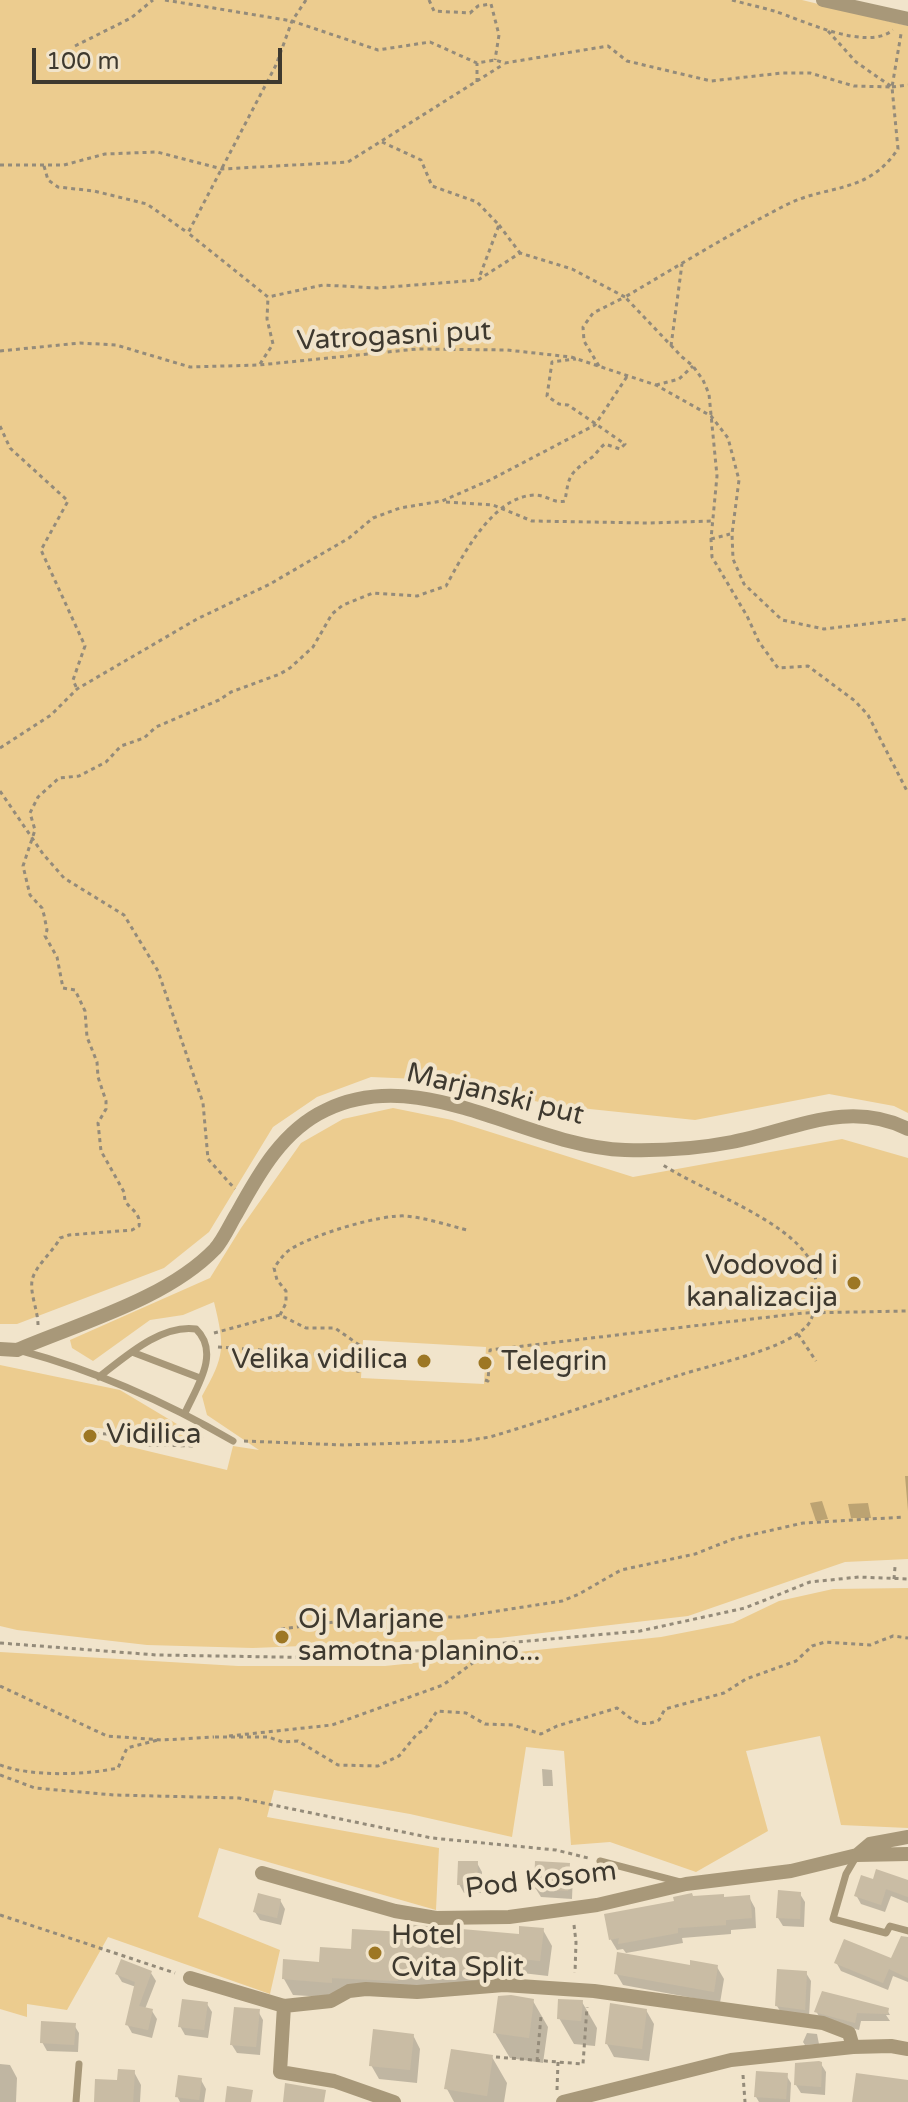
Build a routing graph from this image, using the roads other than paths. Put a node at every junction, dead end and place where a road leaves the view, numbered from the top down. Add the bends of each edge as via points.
1 (823, 0) edge
2 (907, 19) edge
3 (908, 1129) edge
4 (0, 1349) edge
5 (17, 1350) junction
6 (132, 1352) junction
7 (99, 1377) junction
8 (200, 1378) junction
9 (185, 1413) junction
10 (233, 1441) road end
11 (908, 1837) edge
12 (908, 1854) edge
13 (857, 1855) junction
14 (600, 1861) road end
15 (262, 1873) dead end
16 (686, 1884) junction
17 (908, 1931) edge
18 (190, 1978) road end
19 (284, 2006) junction
20 (853, 2047) junction
21 (908, 2049) edge
22 (79, 2064) dead end
23 (76, 2102) edge
24 (394, 2102) edge
25 (563, 2102) edge

1 - 2 street
3 - 5 street, Marjanski put via 891,1120 855,1114 678,1150 621,1150 568,1142 437,1102 396,1094 374,1097 328,1109 302,1123 276,1150 218,1245 202,1261 138,1300
4 - 5 street, Marjanski put
5 - 7 lane, Marjanski put
6 - 7 lane
6 - 8 lane
6 - 8 lane via 164,1335 196,1329 206,1347
7 - 9 lane, Marjanski put
8 - 9 lane
9 - 10 lane, Marjanski put
11 - 13 street, Pod Kosom via 870,1844
12 - 13 street, Pod Kosom
13 - 16 street, Pod Kosom via 791,1871
13 - 17 lane via 833,1919 886,1933 890,1926
14 - 16 lane, Pod Kosom
15 - 16 street, Pod Kosom via 436,1918 509,1917
18 - 19 street
19 - 20 street via 331,2001 366,1989 417,1992 504,1985 581,1990 823,2023 849,2033
19 - 24 street via 280,2072 334,2081
20 - 21 street
20 - 25 street via 741,2059
22 - 23 lane

